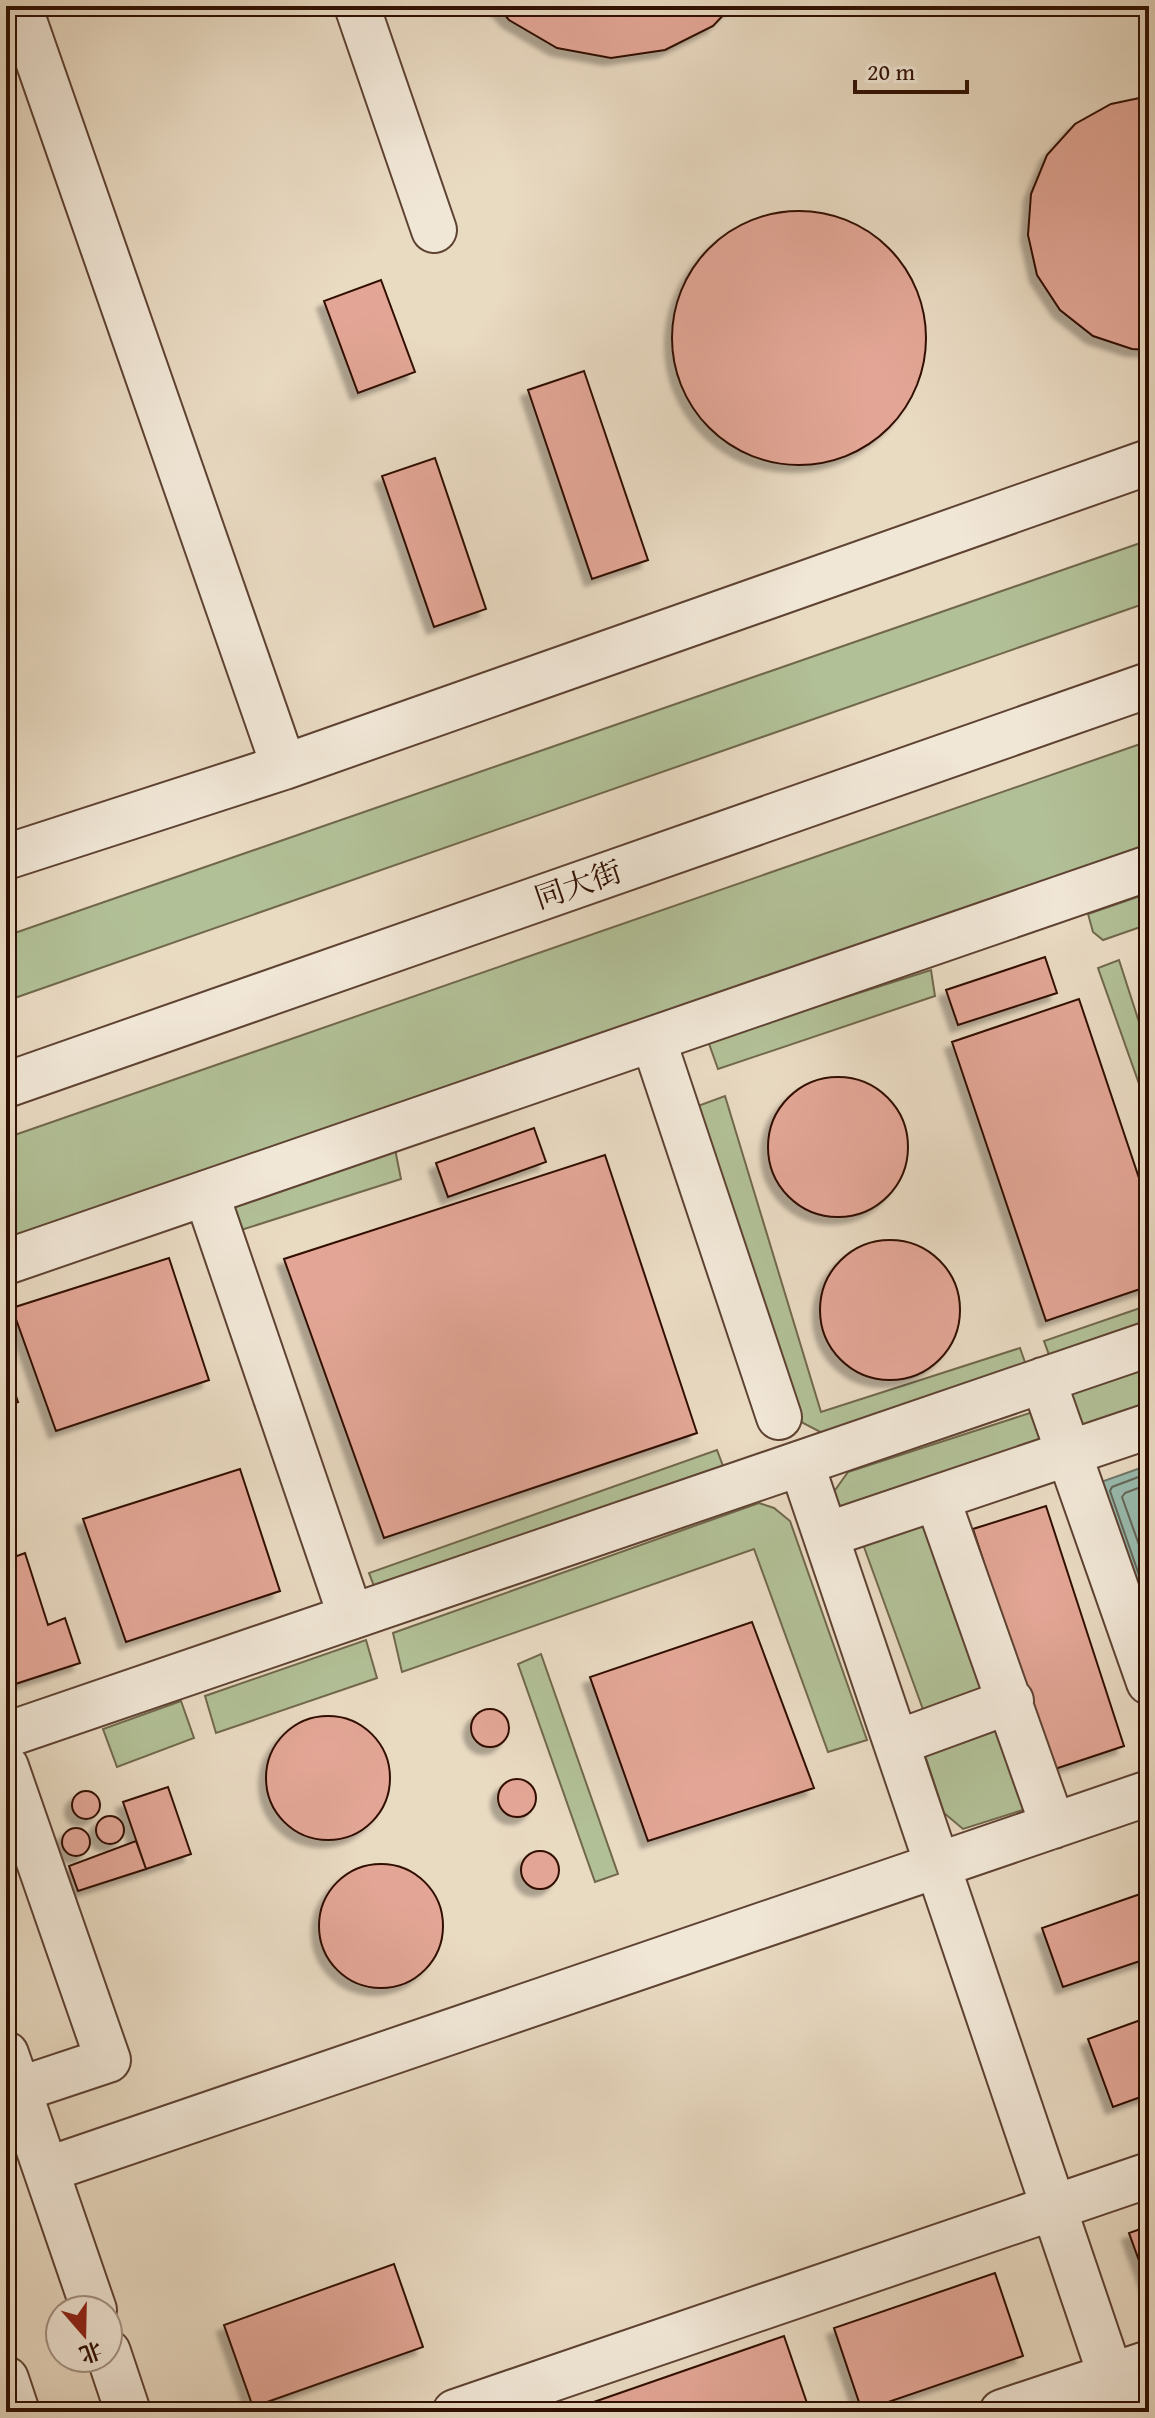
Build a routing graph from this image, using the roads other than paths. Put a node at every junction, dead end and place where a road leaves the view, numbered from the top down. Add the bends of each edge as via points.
1 (19, 6) edge
2 (357, 6) edge
3 (434, 230) dead end
4 (1149, 462) edge
5 (1149, 685) edge
6 (284, 767) junction
7 (6, 857) edge
8 (1149, 868) edge
9 (653, 1039) junction
10 (6, 1085) edge
11 (206, 1193) junction
12 (6, 1262) edge
13 (1149, 1344) edge
14 (1043, 1380) junction
15 (779, 1417) dead end
16 (1149, 1426) edge
17 (1069, 1453) junction
18 (801, 1463) junction
19 (937, 1498) junction
20 (826, 1535) junction
21 (351, 1617) junction
22 (1149, 1682) edge
23 (1011, 1701) junction
24 (6, 1735) edge
25 (896, 1743) junction
26 (6, 1767) edge
27 (1149, 1793) edge
28 (1053, 1826) junction
29 (937, 1865) junction
30 (10, 2079) edge
31 (46, 2170) junction
32 (1149, 2175) edge
33 (1053, 2208) junction
34 (89, 2294) edge
35 (115, 2374) edge
36 (6, 2379) edge
37 (1128, 2383) edge
38 (17, 2412) edge
39 (128, 2412) edge
40 (455, 2412) edge
41 (1002, 2412) edge

1 - 6 street
2 - 3 street
4 - 6 street
5 - 10 street, 同大街
6 - 7 street
8 - 9 street
9 - 11 street
9 - 15 street
11 - 12 street
11 - 21 street
13 - 14 street
14 - 17 street
14 - 18 street
16 - 17 street
17 - 19 street
17 - 22 street
18 - 20 street
18 - 21 street
19 - 20 street
19 - 23 street
20 - 25 street
21 - 24 street
23 - 25 street
23 - 28 street
25 - 29 street
26 - 30 street via 108,2060
27 - 28 street
28 - 29 street
29 - 31 street
29 - 33 street
30 - 31 street
31 - 34 street
32 - 33 street
33 - 37 street
33 - 40 street
35 - 39 street
36 - 38 street
37 - 41 street

